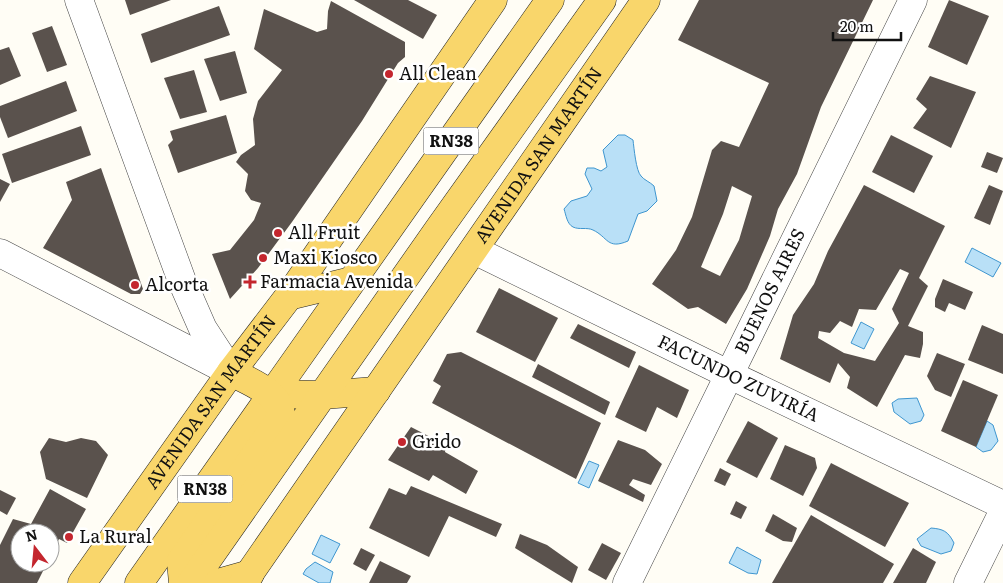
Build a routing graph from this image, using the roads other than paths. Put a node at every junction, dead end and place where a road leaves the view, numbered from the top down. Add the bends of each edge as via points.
1 (79, 0) edge
2 (493, 0) edge
3 (550, 0) edge
4 (602, 0) edge
5 (646, 0) edge
6 (913, 0) edge
7 (403, 208) junction
8 (438, 230) junction
9 (474, 250) junction
10 (0, 252) edge
11 (182, 281) junction
12 (352, 281) junction
13 (289, 296) junction
14 (160, 334) junction
15 (231, 372) junction
16 (728, 374) junction
17 (376, 391) junction
18 (270, 394) junction
19 (322, 395) junction
20 (1003, 505) edge
21 (1003, 512) edge
22 (246, 578) edge
23 (82, 583) edge
24 (139, 583) edge
25 (183, 583) edge
26 (191, 583) edge
27 (218, 583) edge
28 (627, 583) edge
29 (968, 583) edge

1 - 11 street
2 - 13 main road, AVENIDA SAN MARTÍN
3 - 7 main road, RN38
4 - 8 main road, RN38
5 - 9 main road, AVENIDA SAN MARTÍN
6 - 16 street, BUENOS AIRES
7 - 8 main road
7 - 12 main road, RN38
8 - 9 main road
8 - 19 main road, RN38
9 - 16 street, FACUNDO ZUVIRÍA
9 - 17 main road, AVENIDA SAN MARTÍN
10 - 14 street
11 - 14 street via 186,307 184,317
11 - 15 street via 203,329
12 - 13 main road
12 - 18 main road, RN38
13 - 15 main road, AVENIDA SAN MARTÍN
14 - 15 street
15 - 18 main road
15 - 23 main road, AVENIDA SAN MARTÍN
16 - 20 street, FACUNDO ZUVIRÍA
16 - 28 street, BUENOS AIRES
17 - 19 main road
17 - 22 main road, AVENIDA SAN MARTÍN
18 - 19 main road
18 - 24 main road, RN38
18 - 25 main road via 280,409 279,422 181,562
19 - 26 main road, RN38
21 - 29 street
22 - 27 main road

